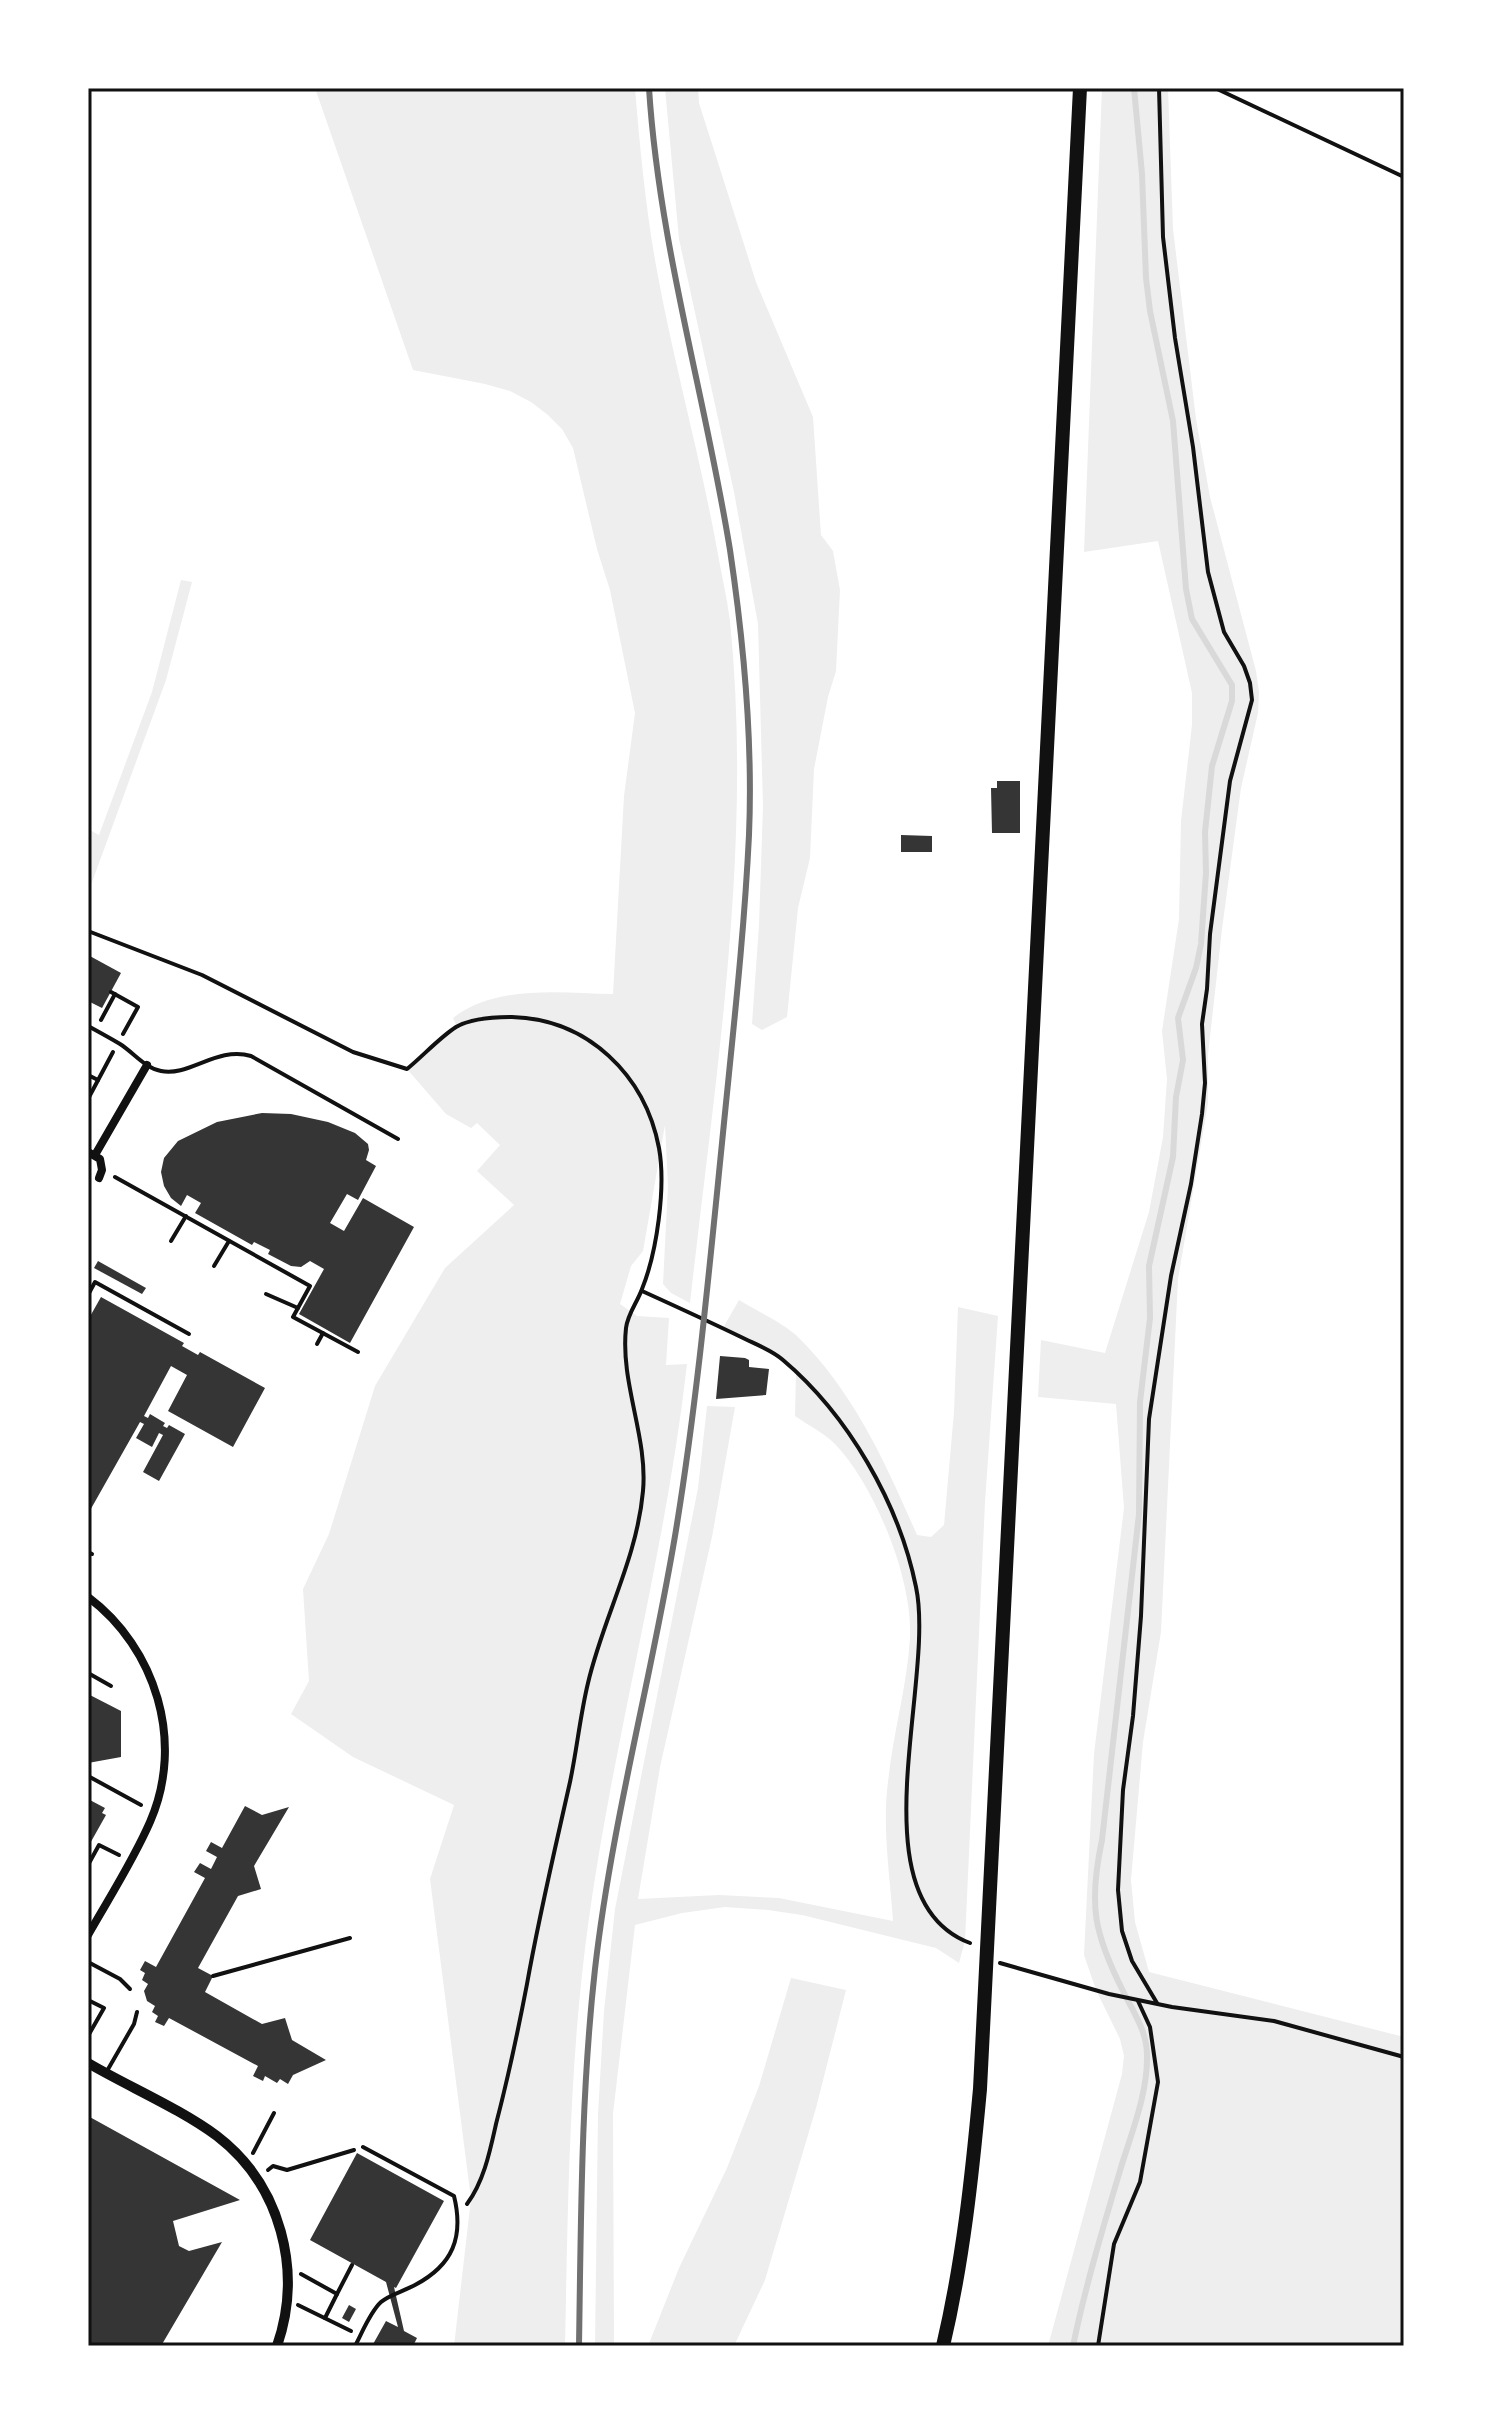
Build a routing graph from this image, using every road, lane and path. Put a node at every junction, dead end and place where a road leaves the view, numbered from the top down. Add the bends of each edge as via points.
1 (1080, 88) edge
2 (1159, 88) edge
3 (1215, 88) edge
4 (1404, 177) edge
5 (88, 931) edge
6 (88, 1026) edge
7 (147, 1065) junction
8 (88, 1075) edge
9 (98, 1080) dead end
10 (398, 1139) dead end
11 (91, 1154) edge
12 (100, 1174) joint
13 (186, 1216) junction
14 (171, 1241) dead end
15 (229, 1241) junction
16 (214, 1266) dead end
17 (642, 1291) junction
18 (266, 1294) dead end
19 (88, 1295) edge
20 (298, 1308) junction
21 (323, 1333) junction
22 (189, 1334) dead end
23 (317, 1344) dead end
24 (358, 1352) dead end
25 (88, 1597) edge
26 (88, 1673) edge
27 (111, 1686) dead end
28 (88, 1776) edge
29 (154, 1812) junction
30 (130, 1861) junction
31 (88, 1865) edge
32 (88, 1935) edge
33 (350, 1938) dead end
34 (987, 1954) junction
35 (88, 1962) edge
36 (213, 1976) dead end
37 (130, 1989) dead end
38 (88, 2000) edge
39 (1138, 2001) junction
40 (1157, 2003) junction
41 (137, 2012) dead end
42 (88, 2036) edge
43 (1404, 2057) edge
44 (88, 2063) edge
45 (105, 2073) junction
46 (274, 2113) dead end
47 (363, 2147) joint
48 (246, 2166) junction
49 (256, 2178) junction
50 (459, 2216) junction
51 (352, 2265) dead end
52 (288, 2267) junction
53 (337, 2294) junction
54 (288, 2300) junction
55 (325, 2318) junction
56 (336, 2323) dead end
57 (277, 2346) edge
58 (355, 2346) edge
59 (943, 2346) edge
60 (1098, 2346) edge

1 - 34 main road
2 - 40 path via 1163,237 1208,572 1224,632 1244,666 1252,700 1223,828 1202,1024 1202,1114 1149,1419 1141,1616 1118,1890 1122,1931 1132,1961
3 - 4 path
5 - 17 path via 202,975 353,1052 407,1069 457,1026 475,1021 530,1018 588,1038 631,1077 651,1118 659,1151 657,1219
6 - 7 lane
7 - 10 lane via 174,1071 221,1055 244,1054
7 - 11 street
8 - 9 path
11 - 12 street via 100,1159
12 - 13 path
13 - 14 path
13 - 15 path
15 - 16 path
15 - 20 path via 310,1286
17 - 34 path via 780,1357 842,1421 875,1476 907,1556 919,1607 906,1805 908,1857 931,1916
17 - 50 path via 631,1309 626,1338 644,1475 635,1539 587,1686 490,2150 477,2189
18 - 20 path
19 - 22 lane via 95,1282
20 - 21 path via 293,1317
21 - 23 path
21 - 24 path
25 - 29 street via 135,1645 158,1698 165,1757
26 - 27 lane
28 - 29 path
29 - 30 street
30 - 31 path via 99,1845
30 - 32 street
33 - 36 path
34 - 39 path
34 - 59 main road via 971,2190
35 - 37 lane
38 - 42 path via 104,2008
39 - 40 path
39 - 60 path via 1150,2027 1158,2082 1140,2182 1114,2244
40 - 43 path via 1274,2021
41 - 45 lane
44 - 45 street
45 - 48 street via 217,2136
46 - 48 path
47 - 49 path via 287,2170 273,2166
47 - 50 lane via 454,2196
48 - 49 street
49 - 52 street via 281,2228
50 - 58 lane via 447,2259 420,2283 380,2303
51 - 53 path
52 - 53 path
52 - 54 street
53 - 55 path
54 - 55 path
54 - 57 street
55 - 56 path

